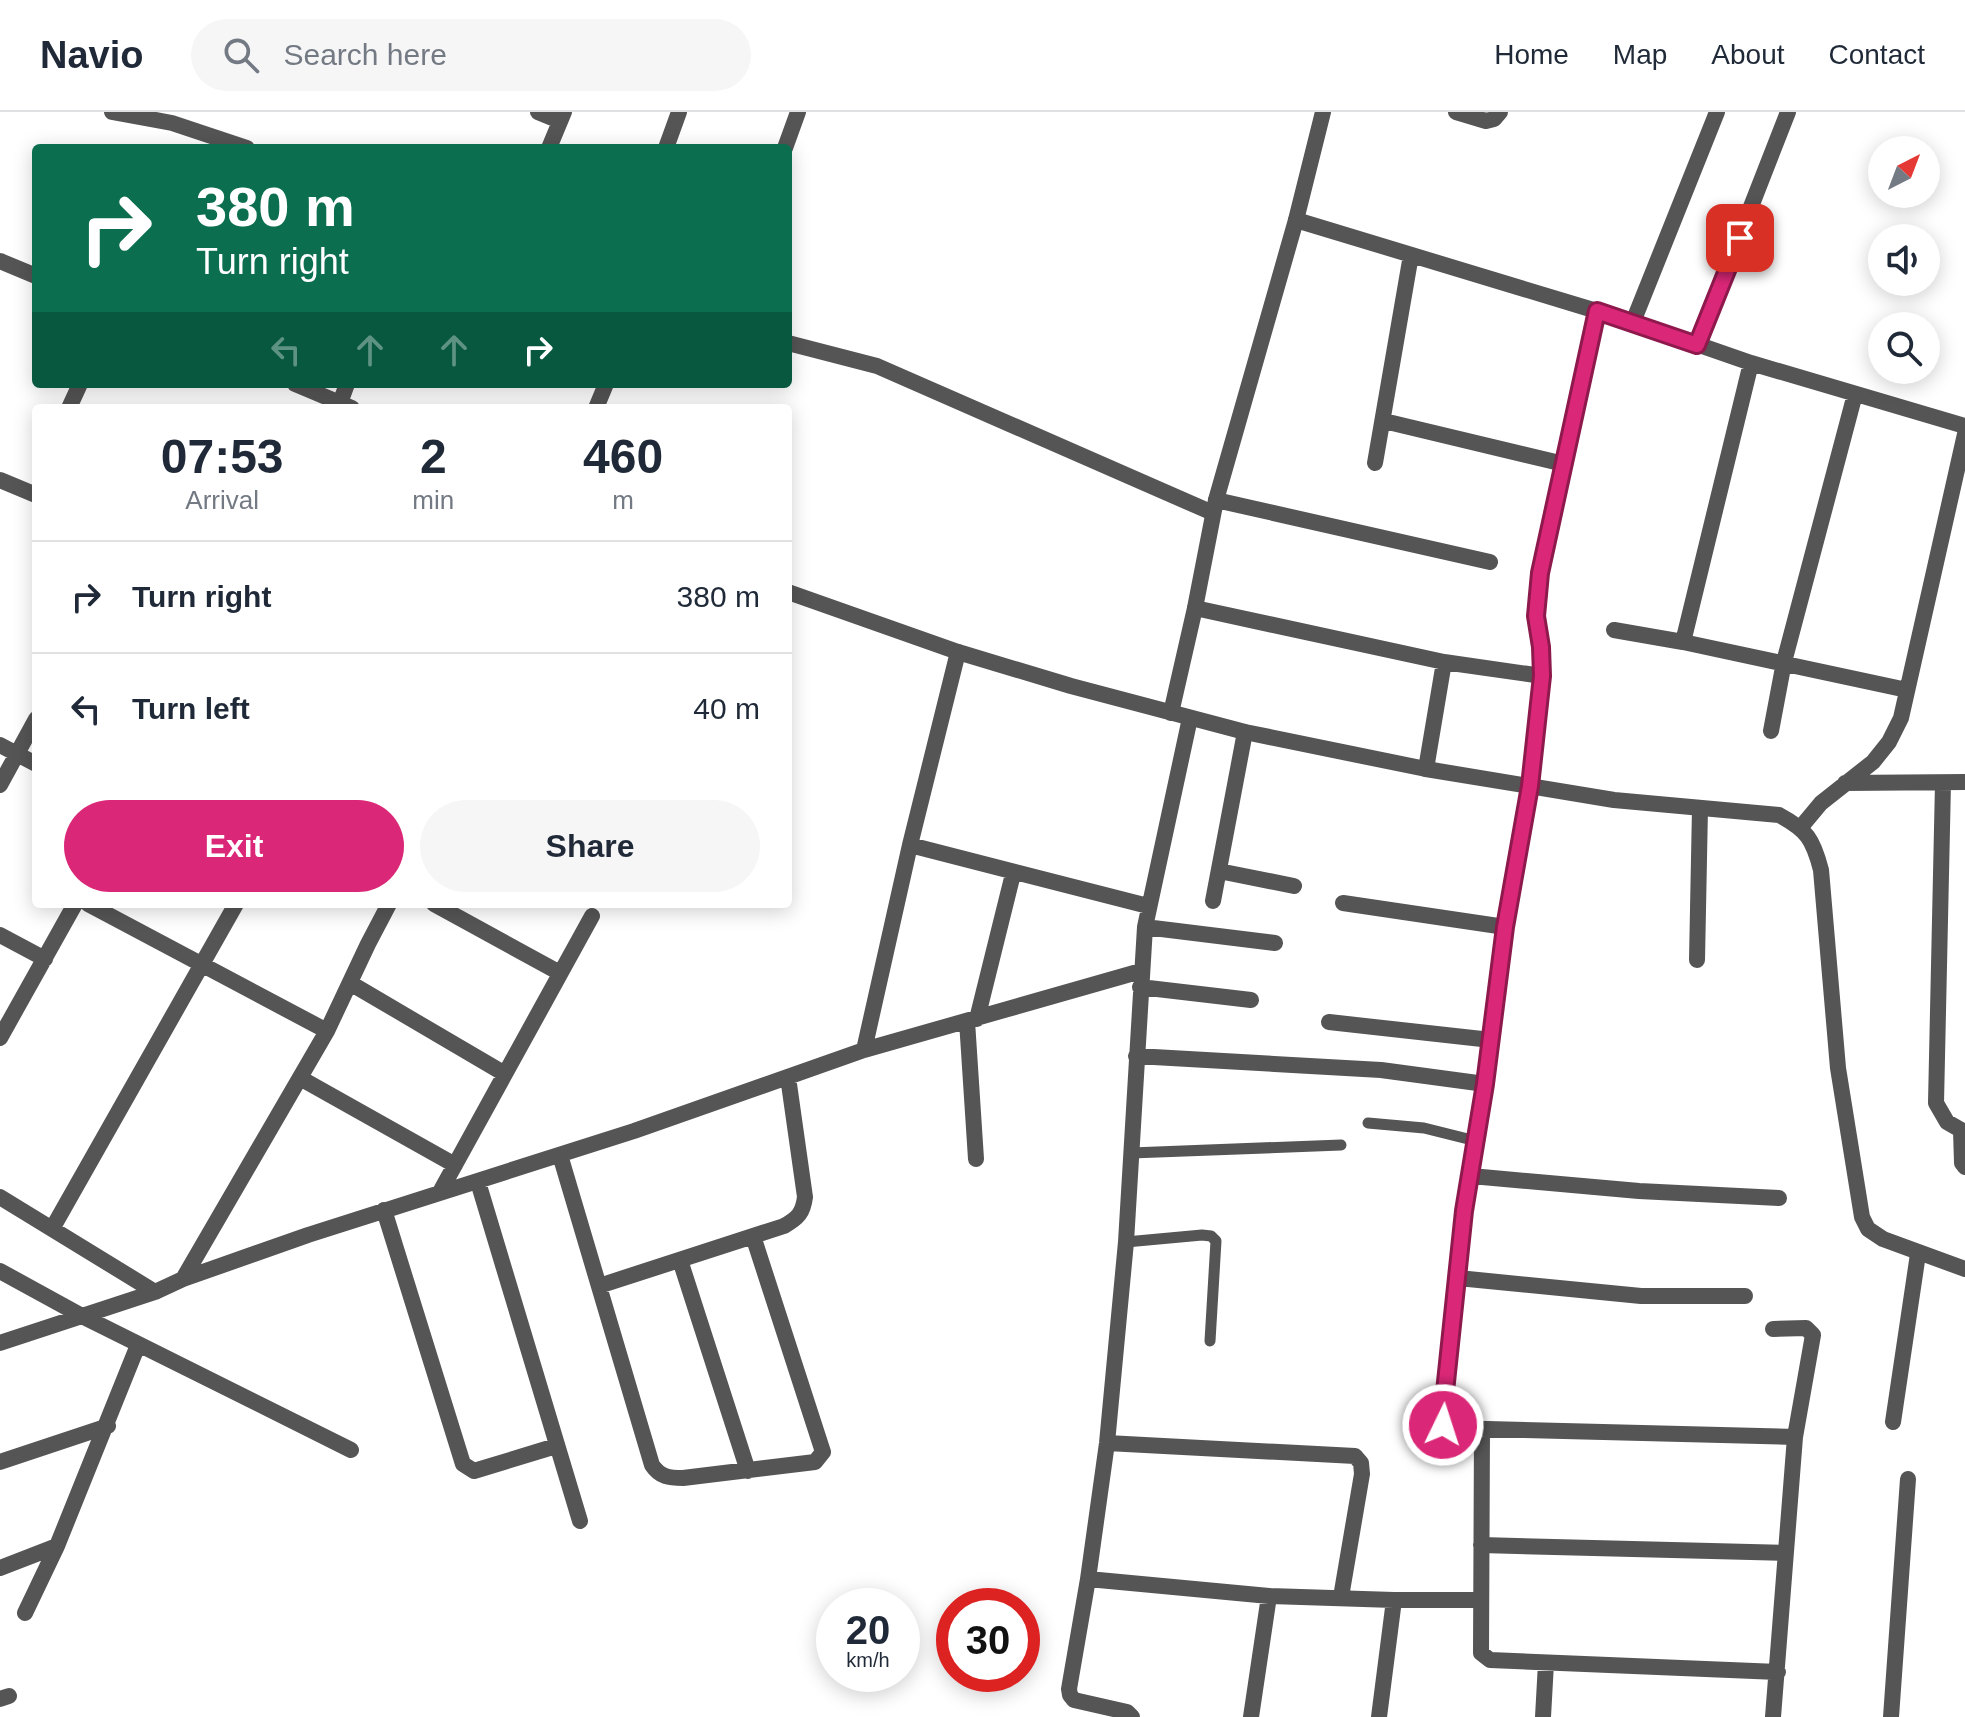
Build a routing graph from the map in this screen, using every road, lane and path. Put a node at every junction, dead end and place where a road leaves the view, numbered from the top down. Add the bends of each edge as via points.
1 (112, 112) edge
2 (538, 112) edge
3 (679, 112) edge
4 (798, 112) edge
5 (1323, 112) edge
6 (1456, 112) edge
7 (1500, 112) edge
8 (1717, 112) edge
9 (1788, 112) edge
10 (562, 117) edge
11 (235, 144) edge
12 (551, 144) edge
13 (667, 144) edge
14 (786, 144) edge
15 (1296, 220) junction
16 (1411, 255) junction
17 (0, 261) edge
18 (32, 274) edge
19 (1597, 311) junction
20 (1633, 322) junction
21 (792, 344) edge
22 (1697, 345) junction
23 (1751, 363) junction
24 (304, 388) edge
25 (1855, 394) junction
26 (341, 404) edge
27 (1384, 421) junction
28 (1965, 426) edge
29 (1965, 434) edge
30 (1375, 463) dead end
31 (1564, 464) junction
32 (0, 480) edge
33 (32, 489) edge
34 (1214, 506) junction
35 (1490, 562) dead end
36 (792, 593) edge
37 (1195, 608) junction
38 (1614, 630) dead end
39 (1683, 642) junction
40 (958, 652) junction
41 (1444, 662) junction
42 (1784, 662) junction
43 (1542, 676) junction
44 (1907, 690) junction
45 (1171, 713) junction
46 (1190, 718) junction
47 (32, 727) edge
48 (1771, 731) dead end
49 (1245, 732) junction
50 (0, 745) edge
51 (18, 754) junction
52 (32, 762) edge
53 (1426, 769) junction
54 (1965, 782) edge
55 (1845, 783) junction
56 (1943, 783) junction
57 (0, 785) edge
58 (1530, 786) junction
59 (1700, 808) junction
60 (1801, 827) junction
61 (910, 845) junction
62 (1219, 871) junction
63 (1013, 874) junction
64 (1294, 886) dead end
65 (1213, 901) dead end
66 (1343, 903) dead end
67 (1148, 906) junction
68 (73, 908) edge
69 (95, 908) edge
70 (234, 908) edge
71 (387, 908) edge
72 (441, 908) edge
73 (592, 916) dead end
74 (1145, 927) junction
75 (1505, 927) junction
76 (0, 935) edge
77 (1275, 943) dead end
78 (45, 959) junction
79 (1697, 960) dead end
80 (202, 965) junction
81 (560, 973) junction
82 (1140, 979) junction
83 (350, 983) junction
84 (1251, 1000) dead end
85 (972, 1020) junction
86 (1329, 1022) dead end
87 (327, 1031) junction
88 (0, 1038) edge
89 (1491, 1040) junction
90 (864, 1050) junction
91 (1136, 1056) junction
92 (505, 1074) junction
93 (788, 1077) junction
94 (300, 1078) junction
95 (1485, 1084) junction
96 (1368, 1123) dead end
97 (1476, 1141) junction
98 (1341, 1145) dead end
99 (1131, 1153) junction
100 (560, 1155) junction
101 (976, 1159) dead end
102 (455, 1165) junction
103 (1965, 1167) edge
104 (1471, 1176) junction
105 (478, 1182) junction
106 (440, 1192) junction
107 (0, 1197) edge
108 (1779, 1198) dead end
109 (384, 1210) junction
110 (52, 1229) junction
111 (753, 1236) junction
112 (1126, 1242) junction
113 (1918, 1254) junction
114 (680, 1260) junction
115 (1965, 1269) edge
116 (0, 1271) edge
117 (1458, 1278) junction
118 (183, 1279) junction
119 (599, 1286) junction
120 (155, 1292) junction
121 (1745, 1296) dead end
122 (82, 1316) junction
123 (1773, 1329) dead end
124 (1210, 1341) dead end
125 (0, 1343) edge
126 (138, 1345) junction
127 (1893, 1422) dead end
128 (108, 1426) junction
129 (1482, 1429) junction
130 (1795, 1437) junction
131 (1107, 1443) junction
132 (556, 1446) junction
133 (351, 1450) dead end
134 (0, 1462) edge
135 (748, 1471) junction
136 (1908, 1479) dead end
137 (580, 1521) dead end
138 (1481, 1545) junction
139 (57, 1546) junction
140 (1786, 1553) junction
141 (0, 1568) edge
142 (1088, 1579) junction
143 (1269, 1596) junction
144 (1341, 1597) junction
145 (1394, 1600) junction
146 (1480, 1600) junction
147 (25, 1613) dead end
148 (1546, 1663) junction
149 (1778, 1672) junction
150 (1132, 1717) edge
151 (1251, 1717) edge
152 (1379, 1717) edge
153 (1543, 1717) edge
154 (1773, 1717) edge
155 (1891, 1717) edge

1 - 11 street via 172,123
2 - 10 street
3 - 13 street
4 - 14 street
5 - 15 street
6 - 7 street via 1486,121
8 - 20 street
9 - 22 street
10 - 12 street
15 - 16 street
15 - 34 street
16 - 19 street
16 - 27 street
17 - 18 street
19 - 20 street
19 - 31 street
20 - 22 street
21 - 34 street via 877,366
22 - 23 street
23 - 25 street
23 - 39 street
24 - 26 street
25 - 28 street
25 - 42 street
27 - 30 street
27 - 31 street
29 - 44 street
31 - 43 street via 1540,573 1536,616
32 - 33 street
34 - 35 street
34 - 37 street
36 - 40 street
37 - 41 street
37 - 45 street
38 - 39 street
39 - 42 street
40 - 45 street
40 - 61 street
41 - 43 street
41 - 53 street
42 - 44 street
42 - 48 street
43 - 58 street
44 - 55 street via 1889,742
45 - 46 street
46 - 49 street
46 - 67 street
47 - 51 street
49 - 53 street
49 - 62 street
50 - 51 street
51 - 52 street
51 - 57 street
53 - 58 street
54 - 56 street
55 - 56 street
55 - 60 street
56 - 103 street via 1936,1103 1947,1122 1961,1130
58 - 59 street
58 - 75 street
59 - 60 street via 1779,815
59 - 79 street
60 - 113 street via 1815,846 1821,870 1838,1068 1862,1217 1883,1239
61 - 63 street
61 - 90 street
62 - 64 street
62 - 65 street
63 - 67 street
63 - 85 street
66 - 75 street
67 - 74 street
68 - 78 street
69 - 80 street
70 - 80 street
71 - 83 street
72 - 81 street
73 - 81 street
74 - 77 street
74 - 82 street
75 - 89 street
76 - 78 street
78 - 88 street
80 - 87 street
80 - 110 street
81 - 92 street
82 - 84 street
82 - 85 street
82 - 91 street
83 - 87 street
83 - 92 street
85 - 90 street
85 - 101 street
86 - 89 street
87 - 94 street
89 - 95 street
90 - 93 street
91 - 95 street via 1381,1070
91 - 99 street
92 - 102 street
93 - 100 street
93 - 111 street via 804,1179 803,1211 784,1226
94 - 102 street
94 - 118 street
95 - 97 street
96 - 97 lane via 1424,1128
97 - 104 street
98 - 99 lane
99 - 112 street
100 - 105 street
100 - 119 street
102 - 106 street
104 - 108 street
104 - 117 street
105 - 106 street
105 - 132 street
106 - 109 street
107 - 110 street
109 - 118 street
109 - 132 street via 463,1464 474,1471
110 - 120 street
111 - 114 street
111 - 135 street via 823,1452 815,1462
112 - 124 lane via 1202,1235 1216,1241
112 - 131 street
113 - 115 street
113 - 127 street
114 - 119 street
114 - 135 street
116 - 122 street
117 - 121 street via 1641,1296
117 - 129 street via 1442,1420 1449,1428
118 - 120 street
119 - 135 street via 658,1474 683,1478
120 - 122 street
122 - 125 street
122 - 126 street
123 - 130 street via 1806,1328 1813,1335
126 - 128 street
126 - 133 street
128 - 134 street
128 - 139 street
129 - 130 street
129 - 138 street
130 - 140 street
131 - 142 street
131 - 144 street via 1355,1456 1362,1474
132 - 137 street
136 - 155 street
138 - 140 street
138 - 146 street
139 - 141 street
139 - 147 street
140 - 149 street
142 - 143 street
142 - 150 street via 1070,1695
143 - 144 street
143 - 151 street
144 - 145 street
145 - 146 street
145 - 152 street
146 - 148 street via 1485,1658
148 - 149 street
148 - 153 street
149 - 154 street

